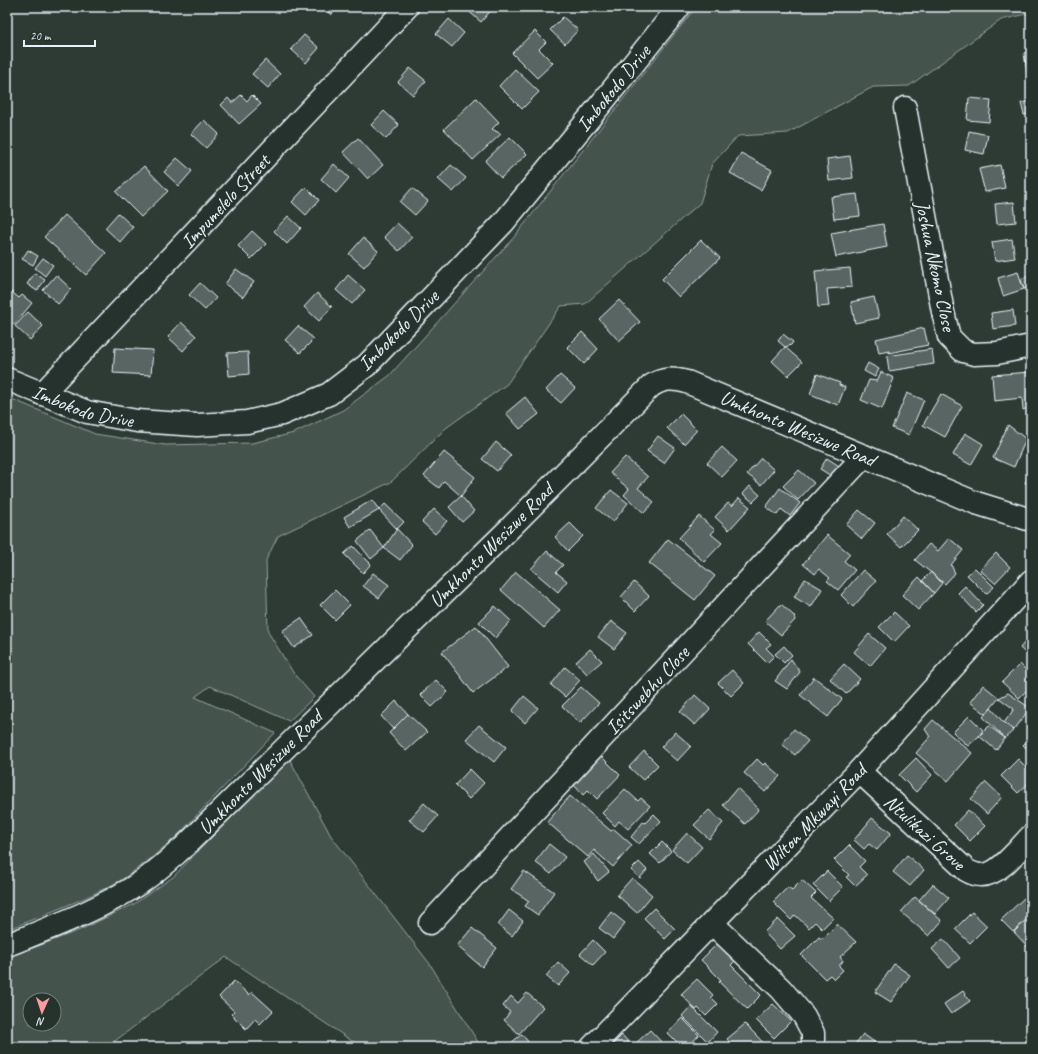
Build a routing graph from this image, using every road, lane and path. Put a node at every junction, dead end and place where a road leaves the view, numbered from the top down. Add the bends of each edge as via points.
1 (407, 7) edge
2 (679, 7) edge
3 (905, 108) dead end
4 (1031, 346) edge
5 (7, 379) edge
6 (42, 394) junction
7 (864, 456) junction
8 (1031, 520) edge
9 (1031, 581) edge
10 (859, 772) junction
11 (1031, 836) edge
12 (430, 923) dead end
13 (712, 923) junction
14 (7, 945) edge
15 (592, 1047) edge
16 (813, 1047) edge

1 - 6 street, Impumelelo Street
2 - 6 street, Imbokodo Drive via 503,223 367,364 329,394 282,414 247,422 197,425 137,421 87,412
3 - 4 street, Joshua Nkomo Close via 949,337 963,351 974,354 997,353
5 - 6 street, Imbokodo Drive
7 - 8 street, Umkhonto Wesizwe Road via 976,503
7 - 12 street, Isitswebhu Close
7 - 14 street, Umkhonto Wesizwe Road via 688,382 668,379 651,386 160,868 141,883 94,910
9 - 10 street, Wilton Mkwayi Road
10 - 11 street, Ntulikazi Grove via 966,870 974,874 995,871
10 - 13 street, Wilton Mkwayi Road
13 - 15 street, Wilton Mkwayi Road
13 - 16 street via 781,989 804,1016 813,1033

